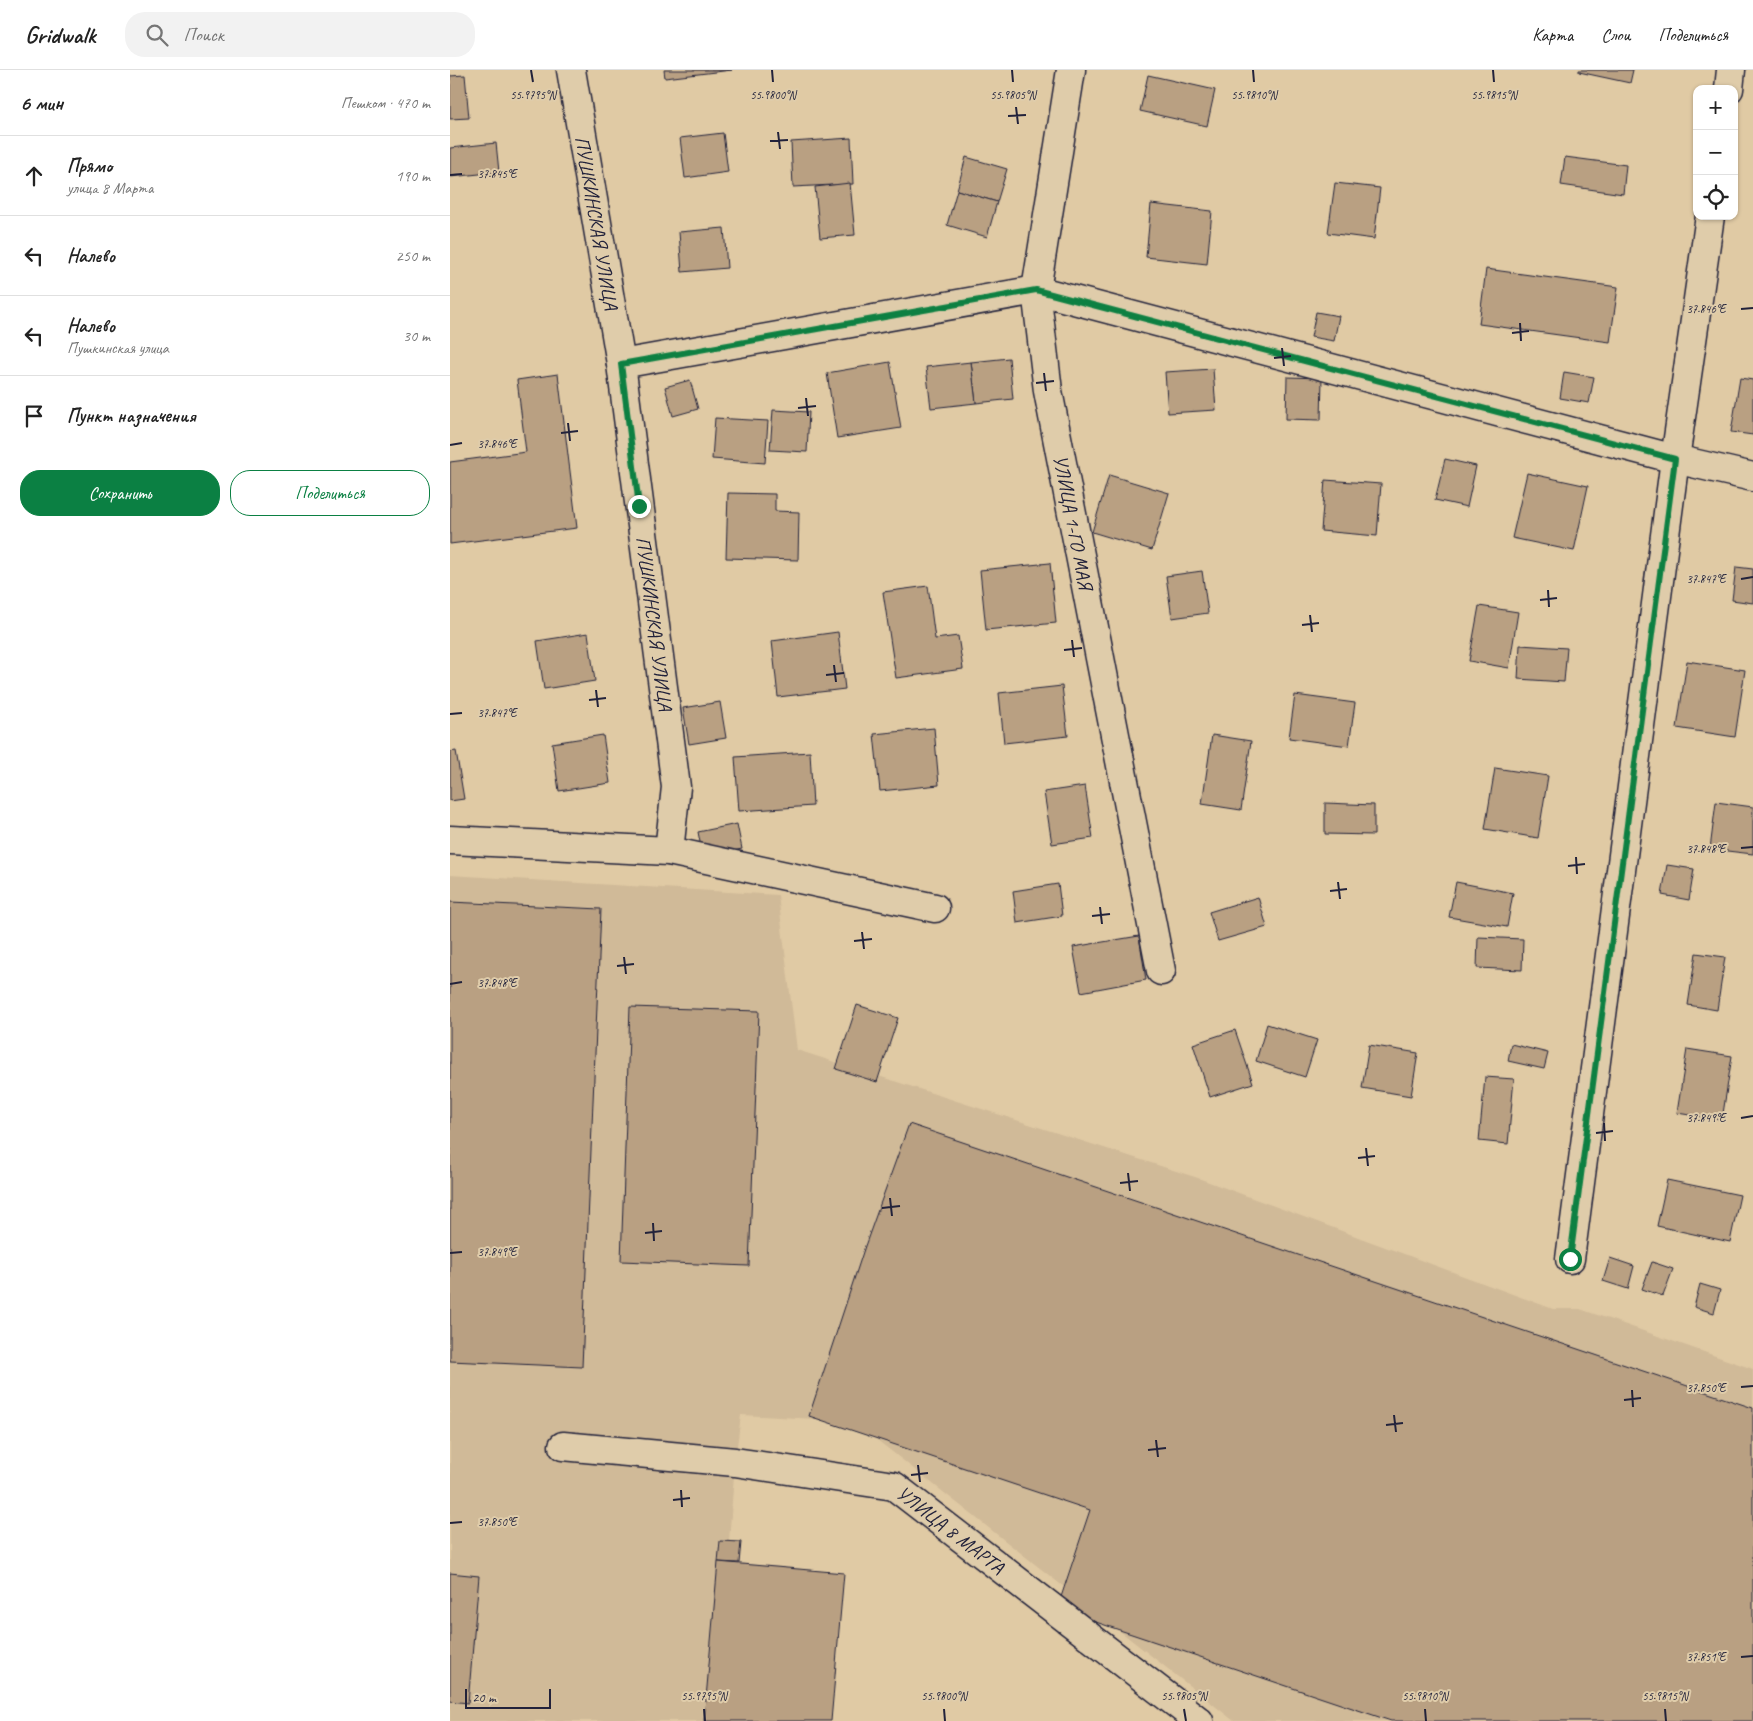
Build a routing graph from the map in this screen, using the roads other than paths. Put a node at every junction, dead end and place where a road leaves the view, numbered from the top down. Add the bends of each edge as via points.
1 (571, 70) edge
2 (1071, 70) edge
3 (1731, 70) edge
4 (1729, 85) edge
5 (1709, 220) edge
6 (1036, 290) junction
7 (621, 364) junction
8 (1675, 459) junction
9 (1753, 477) edge
10 (450, 840) edge
11 (669, 851) junction
12 (935, 908) dead end
13 (1161, 970) dead end
14 (1570, 1259) dead end
15 (563, 1446) dead end
16 (1199, 1721) edge

1 - 7 street, ПУШКИНСКАЯ УЛИЦА
2 - 6 street, УЛИЦА 1-ГО МАЯ
3 - 4 street
5 - 8 street
6 - 7 street
6 - 8 street
6 - 13 street, УЛИЦА 1-ГО МАЯ via 1048,391
7 - 11 street, ПУШКИНСКАЯ УЛИЦА via 676,787
8 - 9 street
8 - 14 street
10 - 11 street
11 - 12 street
15 - 16 street, УЛИЦА 8 МАРТА via 735,1462 894,1486

